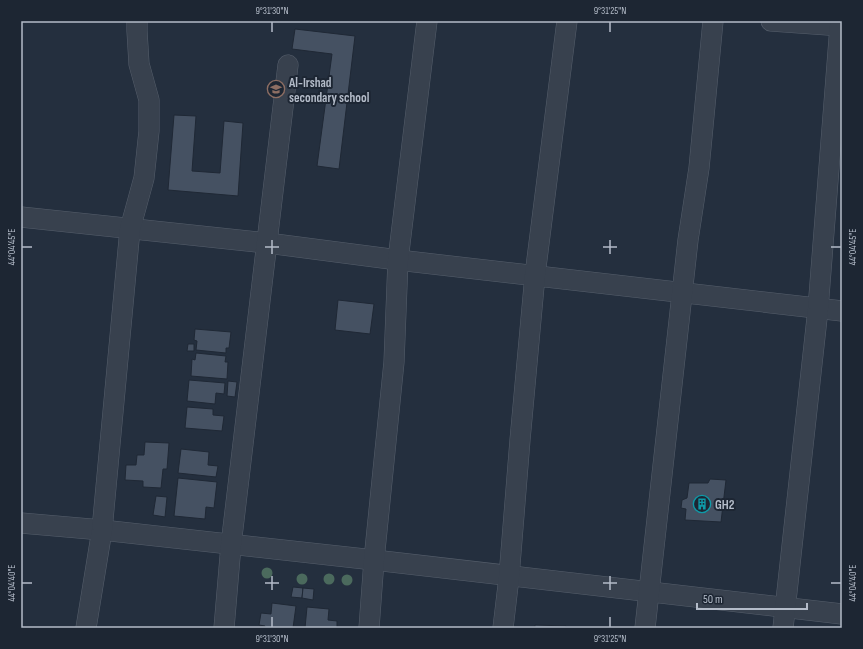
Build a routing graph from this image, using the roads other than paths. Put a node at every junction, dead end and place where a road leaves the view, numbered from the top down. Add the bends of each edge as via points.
1 (138, 21) edge
2 (427, 21) edge
3 (567, 21) edge
4 (713, 21) edge
5 (772, 21) edge
6 (841, 26) edge
7 (288, 65) dead end
8 (21, 217) edge
9 (130, 229) junction
10 (267, 243) junction
11 (398, 260) junction
12 (535, 275) junction
13 (683, 293) junction
14 (818, 309) junction
15 (842, 311) edge
16 (21, 523) edge
17 (102, 530) junction
18 (231, 545) junction
19 (374, 560) junction
20 (509, 576) junction
21 (649, 592) junction
22 (785, 608) junction
23 (842, 614) edge
24 (86, 628) edge
25 (224, 628) edge
26 (369, 628) edge
27 (503, 628) edge
28 (645, 628) edge
29 (783, 628) edge

1 - 9 street via 139,64 149,100 149,131 144,178
2 - 11 street
3 - 12 street
4 - 13 street via 699,168
5 - 6 street
6 - 14 street
7 - 10 street
8 - 9 street
9 - 10 street
9 - 17 street
10 - 11 street
10 - 18 street
11 - 12 street
11 - 19 street via 394,362
12 - 13 street
12 - 20 street
13 - 14 street
13 - 21 street
14 - 15 street
14 - 22 street
16 - 17 street
17 - 18 street
17 - 24 street
18 - 19 street
18 - 25 street
19 - 20 street
19 - 26 street via 364,599
20 - 21 street
20 - 27 street
21 - 22 street
21 - 28 street
22 - 23 street
22 - 29 street

